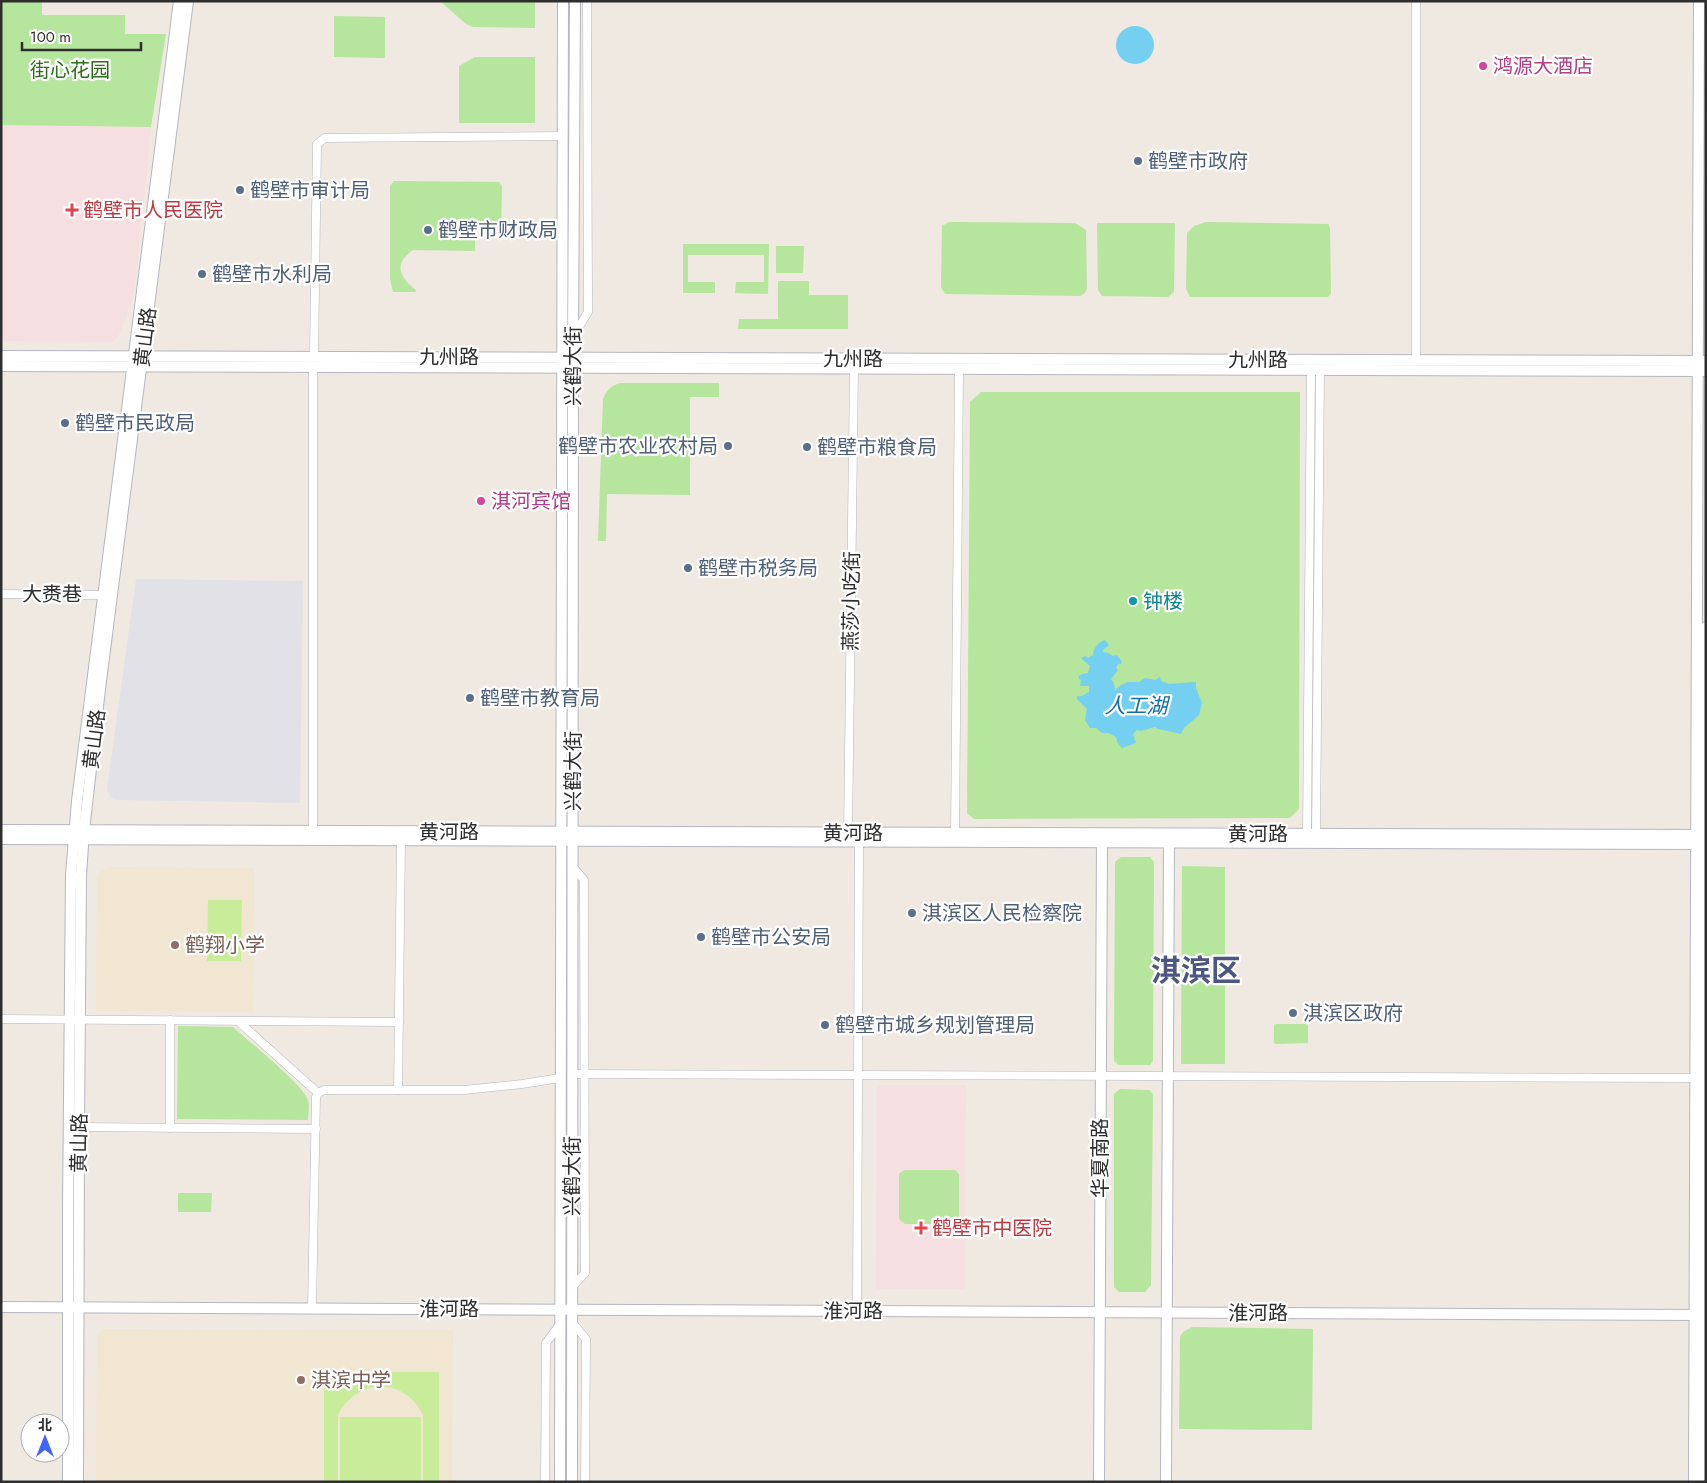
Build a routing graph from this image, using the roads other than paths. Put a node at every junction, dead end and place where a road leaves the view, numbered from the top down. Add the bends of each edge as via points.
1 (179, 1) edge
2 (188, 1) edge
3 (563, 1) edge
4 (576, 1) edge
5 (586, 1) edge
6 (1416, 1) edge
7 (1699, 1) edge
8 (562, 136) junction
9 (573, 337) junction
10 (1, 356) edge
11 (1416, 360) junction
12 (137, 361) junction
13 (313, 362) junction
14 (561, 363) junction
15 (573, 363) junction
16 (1, 366) edge
17 (1702, 366) edge
18 (854, 368) junction
19 (959, 369) junction
20 (1315, 370) junction
21 (1, 594) edge
22 (102, 595) junction
23 (1706, 627) edge
24 (1, 830) edge
25 (313, 831) junction
26 (848, 833) junction
27 (1311, 834) junction
28 (79, 835) junction
29 (561, 837) junction
30 (573, 837) junction
31 (955, 838) junction
32 (1102, 838) junction
33 (1169, 838) junction
34 (1, 839) edge
35 (1702, 839) edge
36 (401, 841) junction
37 (859, 842) junction
38 (573, 868) junction
39 (1, 1019) edge
40 (75, 1020) junction
41 (170, 1020) junction
42 (238, 1021) junction
43 (399, 1022) junction
44 (572, 1074) junction
45 (585, 1074) junction
46 (858, 1075) junction
47 (1101, 1076) junction
48 (1168, 1076) junction
49 (560, 1078) junction
50 (1695, 1078) junction
51 (398, 1090) junction
52 (318, 1093) junction
53 (79, 1127) junction
54 (170, 1128) junction
55 (316, 1129) junction
56 (572, 1286) junction
57 (1, 1307) edge
58 (73, 1308) junction
59 (312, 1309) junction
60 (560, 1310) junction
61 (572, 1310) junction
62 (857, 1311) junction
63 (1100, 1312) junction
64 (1167, 1313) junction
65 (1701, 1315) edge
66 (572, 1322) junction
67 (560, 1324) junction
68 (68, 1482) edge
69 (78, 1482) edge
70 (544, 1482) edge
71 (560, 1482) edge
72 (572, 1482) edge
73 (585, 1482) edge
74 (1099, 1482) edge
75 (1166, 1482) edge
76 (1694, 1482) edge
77 (1703, 1482) edge

1 - 12 street, 黄山路
2 - 12 street, 黄山路
3 - 8 street, 兴鹤大街
4 - 9 street, 兴鹤大街
5 - 9 street via 588,312
6 - 11 street
7 - 17 street
8 - 13 street via 321,140 318,144
8 - 14 street, 兴鹤大街
9 - 15 street, 兴鹤大街
10 - 12 street, 九州路
11 - 15 street, 九州路
11 - 17 street, 九州路
12 - 13 street, 九州路
12 - 16 street, 九州路
12 - 22 street, 黄山路
12 - 28 street, 黄山路 via 86,802
13 - 14 street, 九州路
13 - 25 street
14 - 15 street, 九州路
14 - 29 street, 兴鹤大街
15 - 18 street, 九州路
15 - 30 street, 兴鹤大街
17 - 20 street, 九州路
17 - 35 street
18 - 19 street, 九州路
18 - 26 street, 燕莎小吃街
19 - 20 street, 九州路
19 - 31 street
20 - 27 street
21 - 22 street, 大赉巷
22 - 28 street, 黄山路
23 - 35 street
24 - 28 street, 黄河路
25 - 28 street, 黄河路
25 - 29 street, 黄河路
26 - 30 street, 黄河路
26 - 31 street, 黄河路
27 - 33 street, 黄河路
27 - 35 street, 黄河路
28 - 34 street, 黄河路
28 - 36 street, 黄河路
28 - 40 street, 黄山路 via 71,875
29 - 30 street, 黄河路
29 - 36 street, 黄河路
29 - 49 street, 兴鹤大街
30 - 37 street, 黄河路
30 - 38 street, 兴鹤大街
31 - 32 street, 黄河路
31 - 37 street, 黄河路
32 - 33 street, 黄河路
32 - 47 street, 华夏南路
33 - 35 street, 黄河路
33 - 48 street
35 - 50 street
35 - 65 street
36 - 43 street
37 - 46 street
38 - 44 street, 兴鹤大街
38 - 45 street via 584,880
39 - 40 street
40 - 41 street
40 - 53 street, 黄山路
40 - 58 street, 黄山路
41 - 42 street
41 - 54 street
42 - 43 street
42 - 52 street
43 - 51 street
44 - 45 street
44 - 56 street, 兴鹤大街
45 - 46 street
45 - 56 street via 585,1273
46 - 47 street
46 - 62 street
47 - 48 street
47 - 63 street, 华夏南路
48 - 50 street
48 - 64 street
49 - 51 street via 464,1090
49 - 60 street, 兴鹤大街
50 - 65 street
51 - 52 street via 324,1090
52 - 55 street
53 - 54 street
53 - 58 street, 黄山路
54 - 55 street
55 - 59 street
56 - 61 street, 兴鹤大街
57 - 58 street, 淮河路
58 - 59 street, 淮河路
58 - 68 street, 黄山路
58 - 69 street, 黄山路
59 - 60 street, 淮河路
60 - 61 street, 淮河路
60 - 67 street, 兴鹤大街
61 - 62 street, 淮河路
61 - 66 street, 兴鹤大街
62 - 63 street, 淮河路
63 - 64 street, 淮河路
63 - 74 street, 华夏南路
64 - 65 street, 淮河路
64 - 75 street
65 - 76 street
65 - 77 street
66 - 72 street, 兴鹤大街
66 - 73 street via 586,1339
67 - 70 street via 546,1343
67 - 71 street, 兴鹤大街

